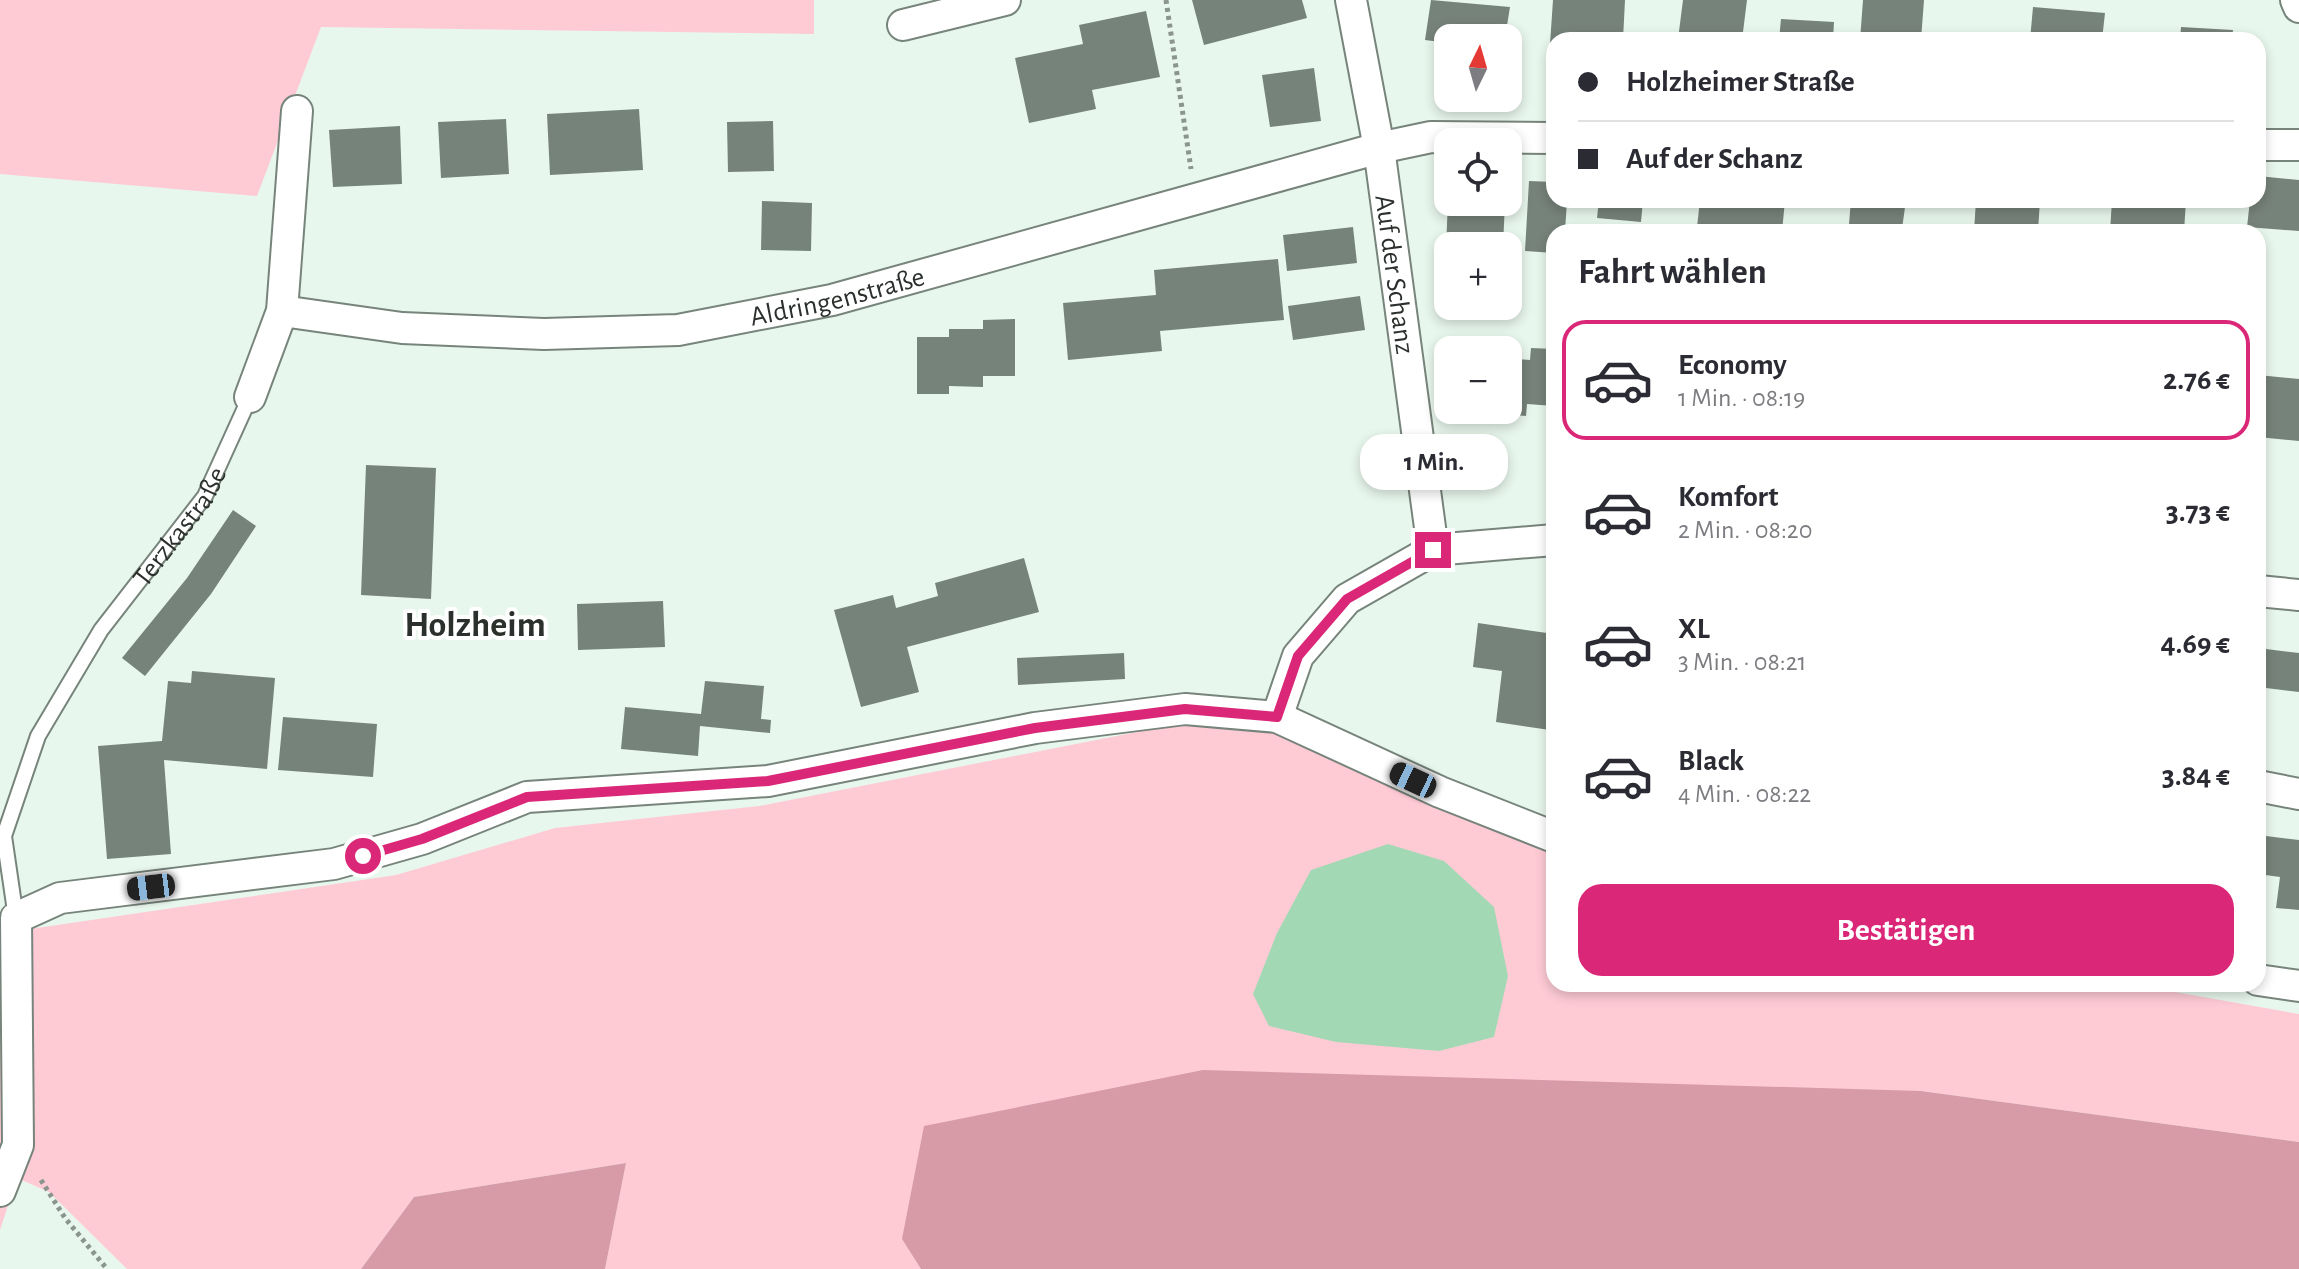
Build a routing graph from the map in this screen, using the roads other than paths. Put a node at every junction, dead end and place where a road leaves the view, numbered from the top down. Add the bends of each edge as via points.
1 (1005, 0) edge
2 (1351, 0) edge
3 (2296, 0) edge
4 (2299, 7) edge
5 (903, 25) dead end
6 (297, 111) dead end
7 (1546, 138) edge
8 (2266, 145) edge
9 (2299, 145) edge
10 (1379, 148) junction
11 (282, 311) junction
12 (250, 397) joint
13 (1546, 541) edge
14 (1433, 550) junction
15 (2266, 592) edge
16 (2299, 595) edge
17 (1277, 717) junction
18 (2266, 788) edge
19 (2299, 794) edge
20 (1546, 834) edge
21 (16, 918) junction
22 (2266, 981) edge
23 (2299, 986) edge
24 (0, 1191) edge

1 - 5 street
2 - 10 street, Auf der Schanz
3 - 4 street
6 - 11 street, Terzkastraße
7 - 10 street, Aldringenstraße via 1431,137
8 - 9 street
10 - 11 street, Aldringenstraße via 832,300 678,330 544,334 402,328
10 - 14 street, Auf der Schanz
11 - 12 street, Terzkastraße
12 - 21 lane, Terzkastraße via 205,496 101,630 38,736 4,836
13 - 14 street
14 - 17 street via 1347,599 1298,656
15 - 16 street
17 - 20 street
17 - 21 street via 1185,709 1035,728 768,781 527,797 422,839 334,864 60,898
18 - 19 street
21 - 24 street via 18,1145
22 - 23 street

